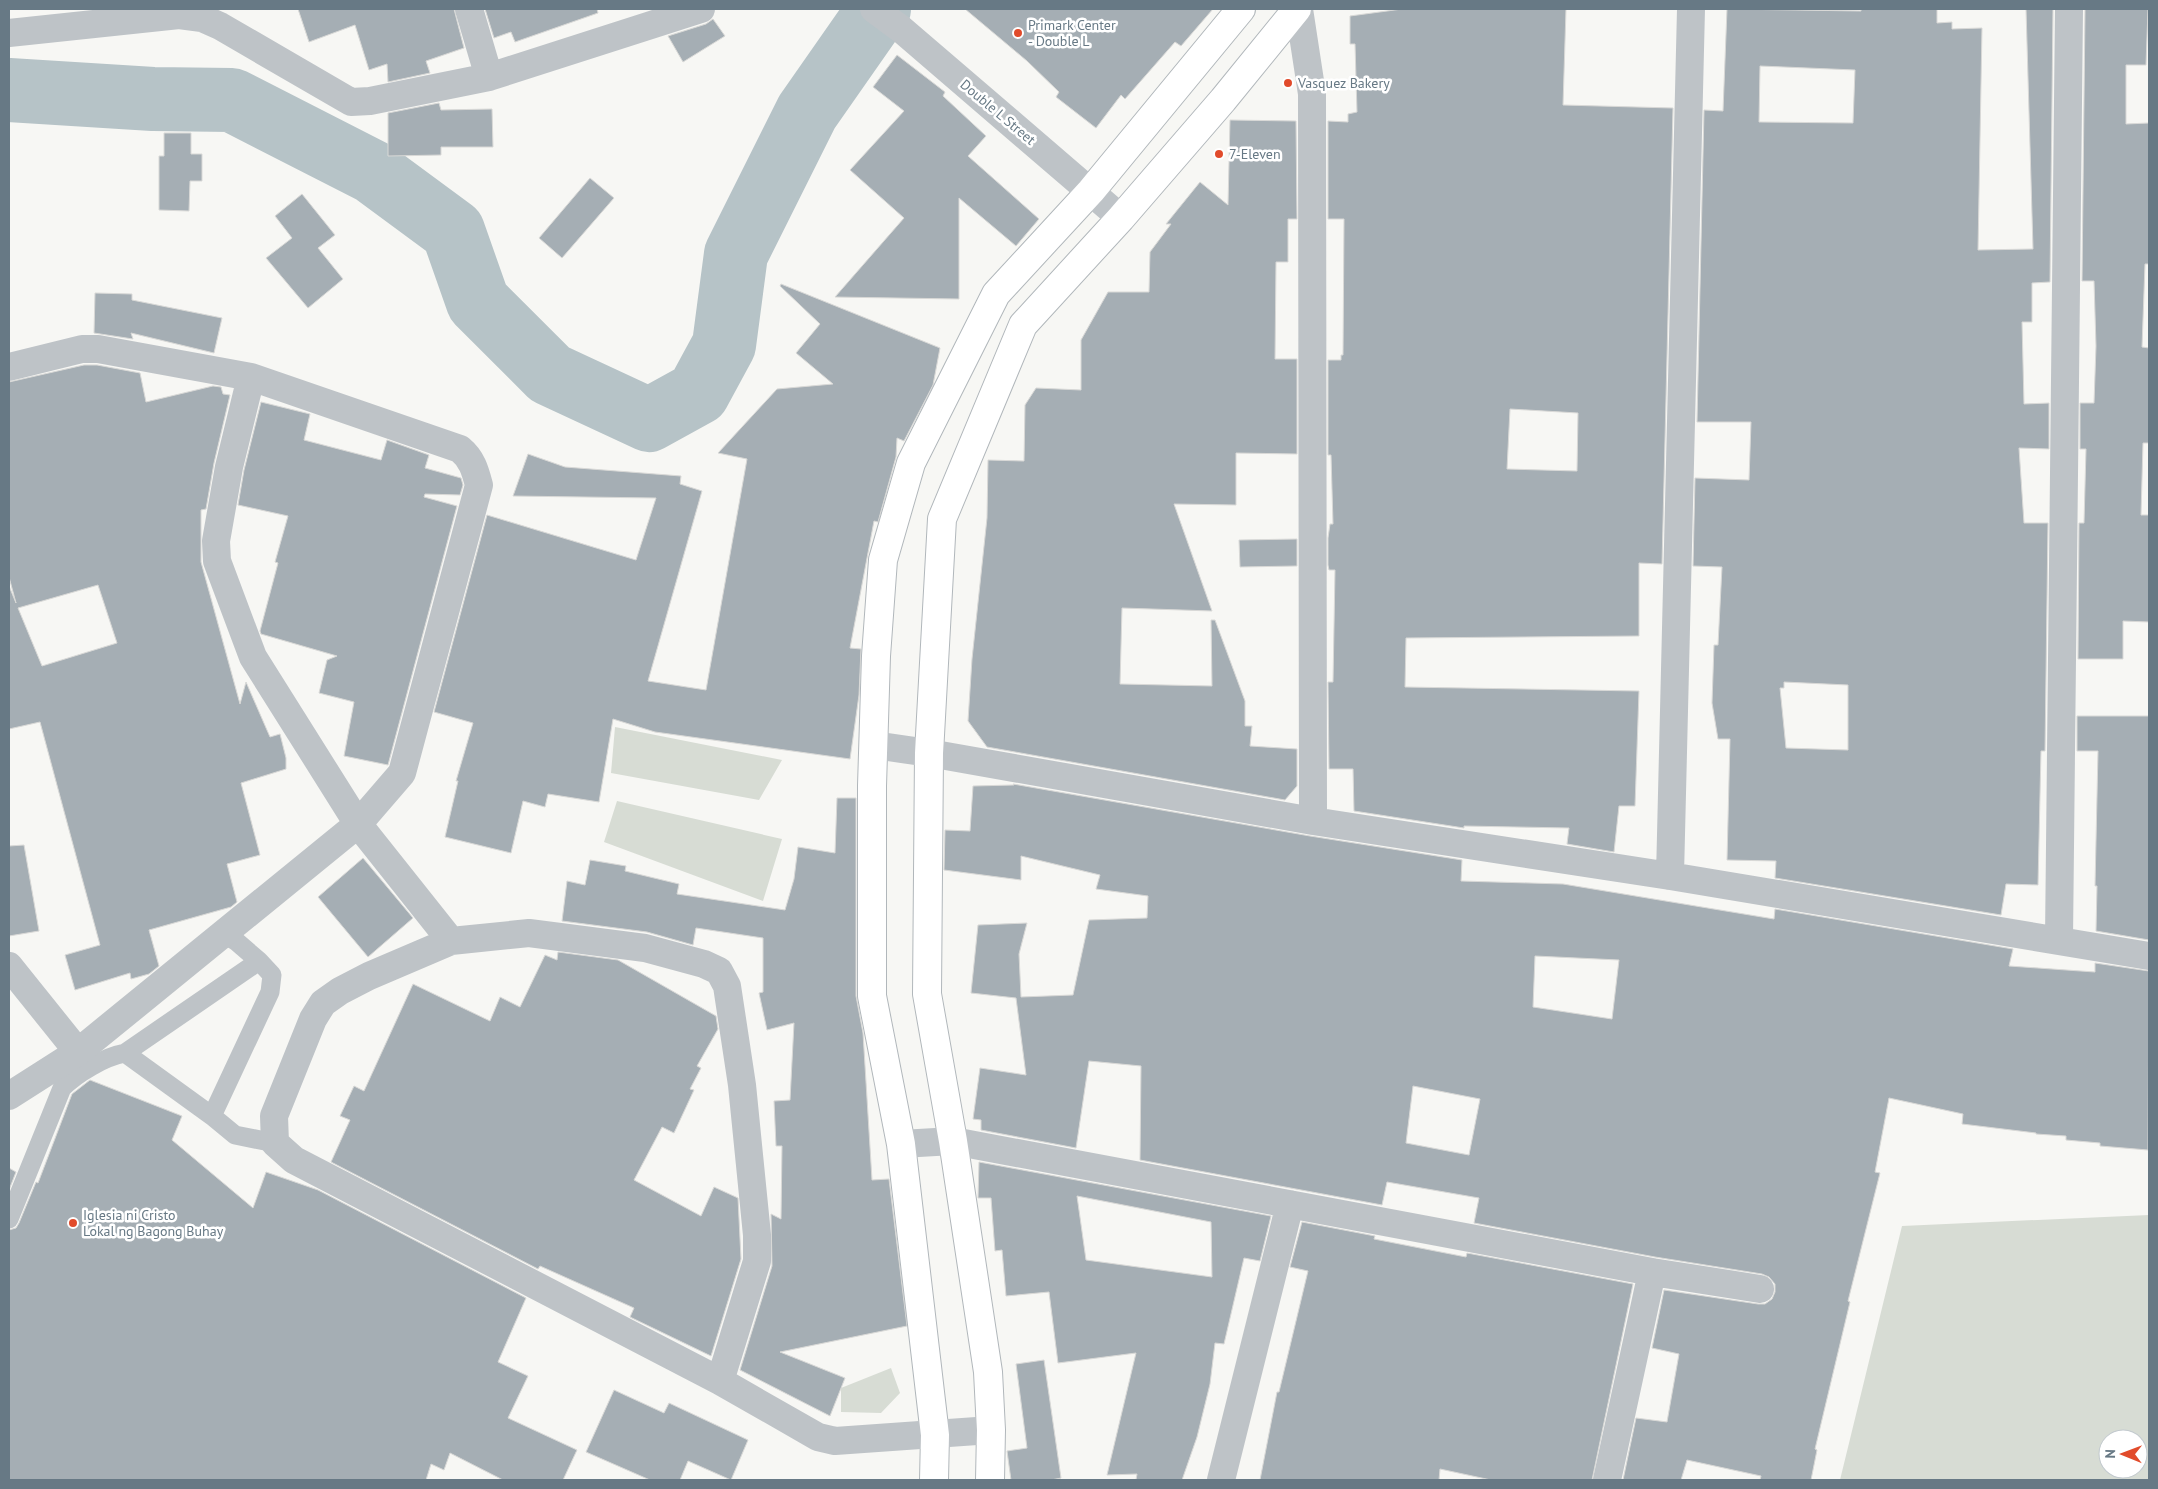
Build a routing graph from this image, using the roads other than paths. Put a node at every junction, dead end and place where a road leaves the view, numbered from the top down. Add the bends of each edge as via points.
1 (469, 9) edge
2 (701, 9) edge
3 (874, 9) edge
4 (1241, 9) edge
5 (1298, 9) edge
6 (1691, 9) edge
7 (2069, 9) edge
8 (9, 33) edge
9 (489, 77) junction
10 (1091, 191) junction
11 (1121, 218) junction
12 (9, 367) edge
13 (251, 376) junction
14 (874, 745) junction
15 (929, 753) junction
16 (1314, 821) junction
17 (358, 824) junction
18 (1670, 876) junction
19 (224, 934) junction
20 (2059, 939) junction
21 (451, 941) junction
22 (2149, 956) edge
23 (259, 961) junction
24 (9, 966) edge
25 (125, 1053) junction
26 (85, 1060) junction
27 (9, 1096) edge
28 (212, 1116) junction
29 (953, 1141) junction
30 (275, 1143) junction
31 (901, 1144) junction
32 (1290, 1204) junction
33 (9, 1219) edge
34 (1652, 1272) junction
35 (1760, 1288) dead end
36 (720, 1381) junction
37 (991, 1430) junction
38 (935, 1436) junction
39 (934, 1480) edge
40 (990, 1480) edge
41 (1221, 1480) edge
42 (1607, 1480) edge

1 - 9 street
2 - 9 street
3 - 10 street, Double L Street
4 - 10 street
5 - 11 street
5 - 16 street via 1312,94
6 - 18 street
7 - 20 street
8 - 9 street via 179,15 202,18 351,102 370,102
10 - 11 street, Double L Street
10 - 14 street via 996,294 911,463 883,560
11 - 15 street via 1023,325 942,519
12 - 13 street via 82,349 98,349
13 - 17 street via 229,467 216,541 217,561 254,657
13 - 17 street via 460,449 469,457 475,470 478,485 402,773
14 - 15 street
14 - 31 street via 872,996
15 - 16 street
15 - 29 street via 927,994
16 - 18 street
17 - 19 street
17 - 21 street
18 - 20 street
19 - 23 lane
19 - 26 street
20 - 22 street
21 - 30 street via 369,976 323,1003 313,1019 274,1116
21 - 36 street via 529,933 645,948 719,971 727,986 742,1085 757,1243 757,1261
23 - 25 lane
23 - 28 lane via 272,975 270,992
24 - 26 street
25 - 26 lane
25 - 28 lane
26 - 27 street
26 - 33 lane via 62,1088
28 - 30 lane via 235,1135
29 - 31 street
29 - 32 street
29 - 37 street via 988,1372
30 - 36 street via 294,1160
31 - 38 street
32 - 34 street
32 - 41 street
34 - 35 street
34 - 42 street
36 - 38 street via 827,1440
37 - 38 street
37 - 40 street
38 - 39 street

